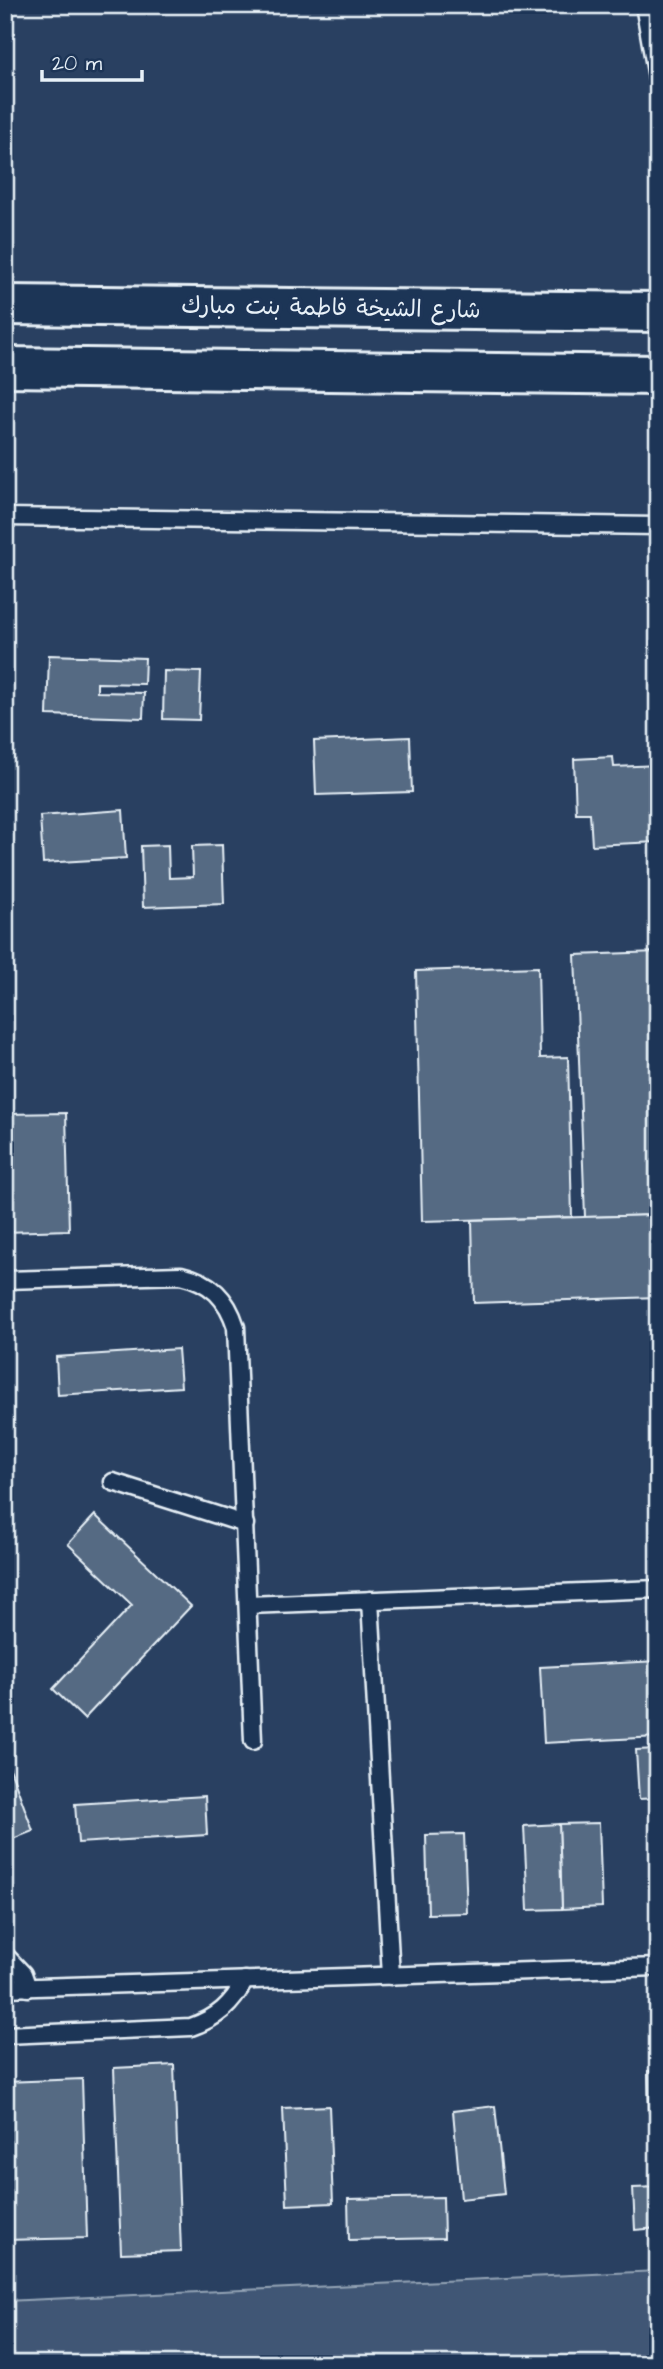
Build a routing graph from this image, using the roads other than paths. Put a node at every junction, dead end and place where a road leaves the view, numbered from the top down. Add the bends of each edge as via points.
1 (645, 5) edge
2 (658, 83) edge
3 (5, 305) edge
4 (658, 312) edge
5 (5, 367) edge
6 (658, 375) edge
7 (5, 517) edge
8 (658, 526) edge
9 (5, 1280) edge
10 (113, 1482) dead end
11 (244, 1524) junction
12 (658, 1589) edge
13 (370, 1600) junction
14 (248, 1605) junction
15 (253, 1741) dead end
16 (5, 1955) edge
17 (658, 1967) edge
18 (391, 1976) junction
19 (246, 1980) junction
20 (28, 1988) junction
21 (5, 1989) edge
22 (5, 2035) edge

1 - 2 lane
3 - 4 street, شارع الشيخة فاطمة بنت مبارك
5 - 6 street
7 - 8 lane
9 - 11 lane via 181,1275 221,1296 236,1327
10 - 11 lane
11 - 14 lane
12 - 13 lane
13 - 14 lane
13 - 18 lane
14 - 15 lane
16 - 20 lane via 23,1974
17 - 18 lane
18 - 19 lane
19 - 20 lane
19 - 22 lane via 225,2010 191,2027
20 - 21 lane

